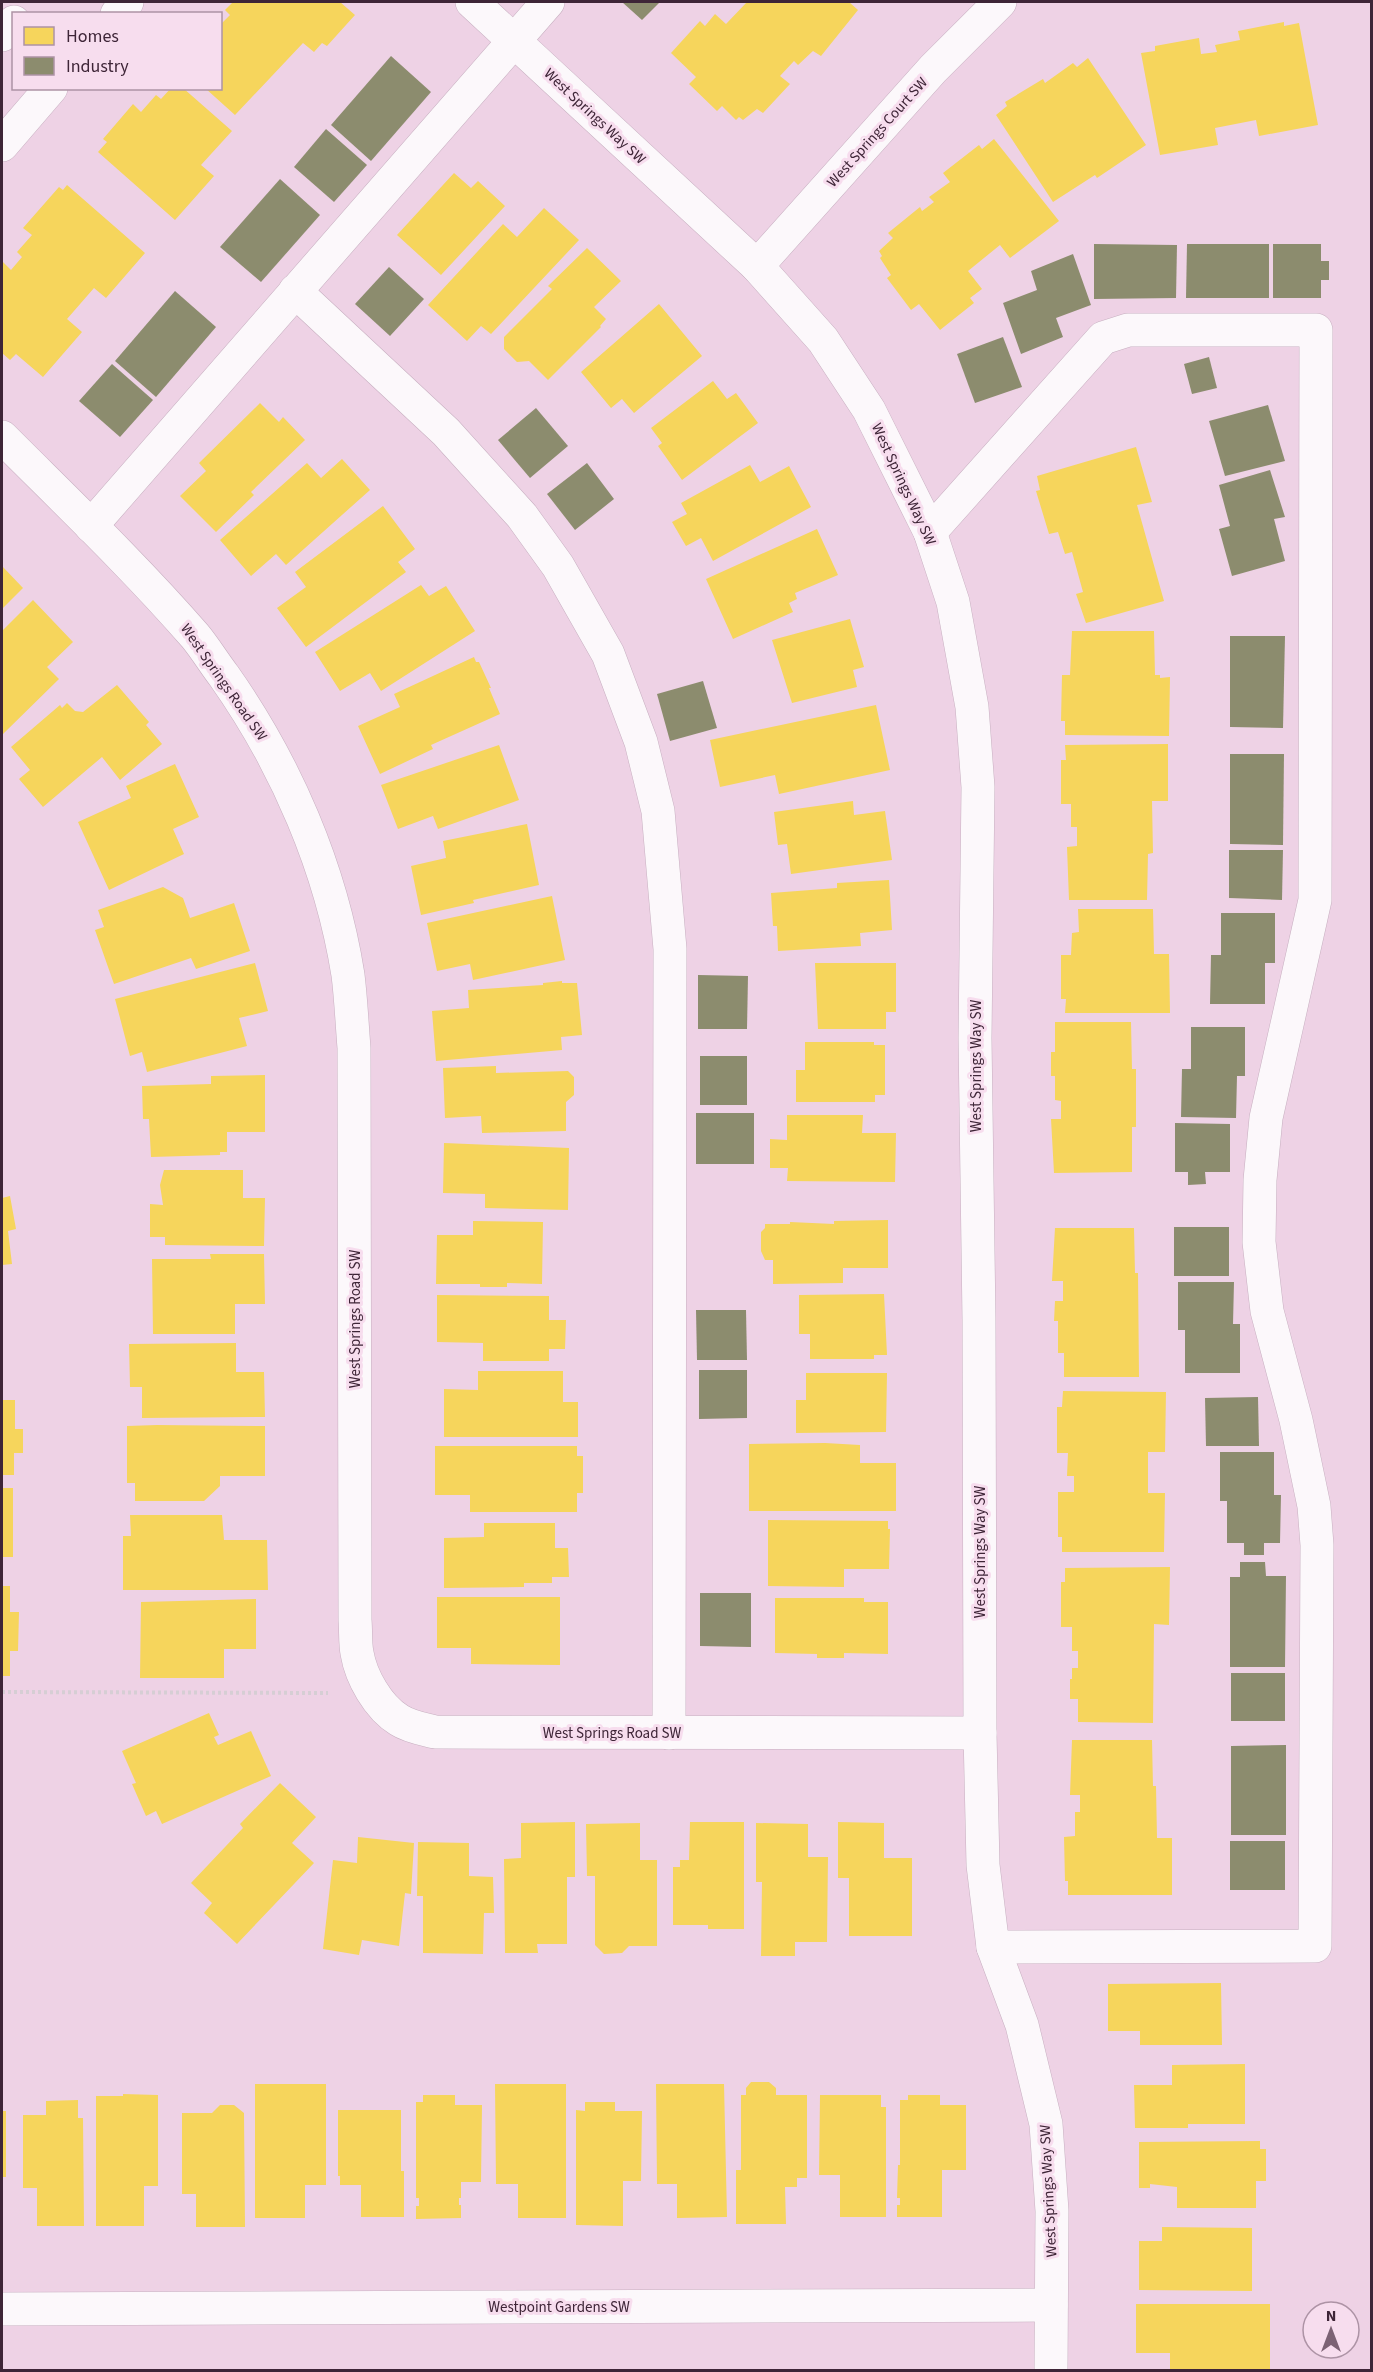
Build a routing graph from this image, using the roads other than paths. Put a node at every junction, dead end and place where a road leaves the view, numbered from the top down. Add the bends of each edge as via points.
1 (472, 2) edge
2 (548, 2) edge
3 (1000, 2) edge
4 (513, 40) junction
5 (49, 90) edge
6 (2, 145) edge
7 (757, 266) junction
8 (295, 291) junction
9 (2, 437) edge
10 (91, 526) junction
11 (930, 532) junction
12 (669, 1733) junction
13 (980, 1733) junction
14 (993, 1947) junction
15 (1052, 2305) junction
16 (2, 2308) edge
17 (1052, 2370) edge

1 - 4 street, West Springs Way SW
2 - 4 street
3 - 7 street, West Springs Court SW via 933,69
4 - 7 street, West Springs Way SW
4 - 8 street
5 - 6 street
7 - 11 street, West Springs Way SW via 824,340 862,400
8 - 10 street
8 - 12 street via 446,432 522,516 558,566 608,654 641,742 658,811 670,949
9 - 10 street, West Springs Road SW
10 - 12 street, West Springs Road SW via 196,637 242,702 284,777 330,897 348,976 354,1048 355,1620 357,1654 364,1675 373,1693 398,1720 435,1732
11 - 13 street, West Springs Way SW via 953,602 972,707 978,787 975,1038
11 - 14 street via 1103,338 1128,330 1316,330 1315,900 1266,1119 1259,1242 1267,1311 1314,1506 1315,1946
12 - 13 street, West Springs Road SW
13 - 14 street, West Springs Way SW via 983,1865
14 - 15 street, West Springs Way SW via 1022,2025 1046,2124 1052,2211
15 - 16 street, Westpoint Gardens SW
15 - 17 street

